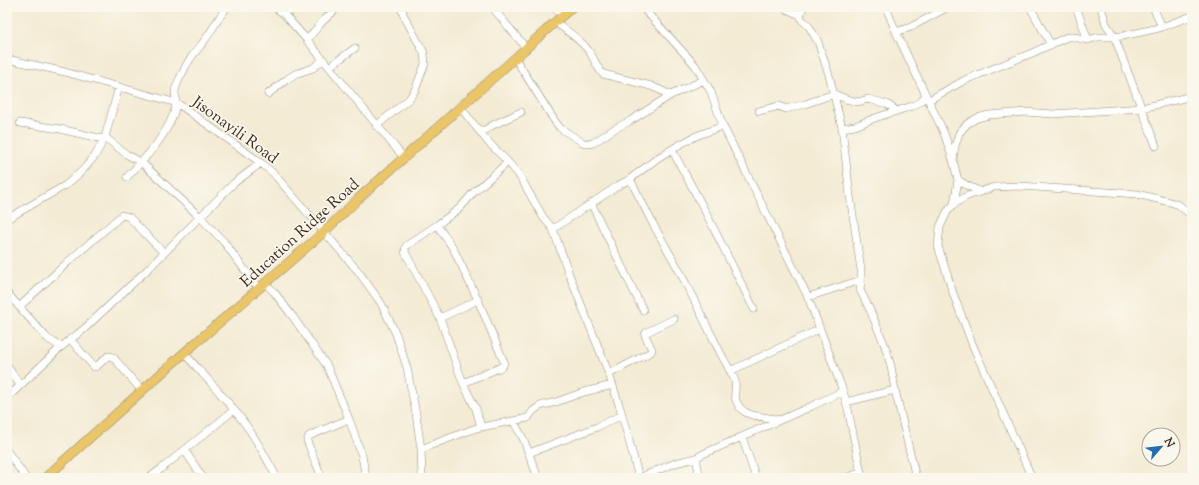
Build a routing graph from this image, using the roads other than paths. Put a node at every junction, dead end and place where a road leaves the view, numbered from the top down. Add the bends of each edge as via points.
1 (227, 7) edge
2 (274, 7) edge
3 (338, 7) edge
4 (404, 7) edge
5 (492, 7) edge
6 (553, 7) edge
7 (572, 7) edge
8 (642, 7) edge
9 (782, 7) edge
10 (802, 7) edge
11 (886, 7) edge
12 (948, 7) edge
13 (1030, 7) edge
14 (1076, 7) edge
15 (1100, 7) edge
16 (1153, 7) edge
17 (797, 13) junction
18 (563, 15) junction
19 (1192, 16) edge
20 (555, 22) junction
21 (1162, 27) junction
22 (896, 32) junction
23 (1114, 36) junction
24 (307, 40) junction
25 (1088, 40) junction
26 (1051, 45) junction
27 (355, 48) dead end
28 (526, 48) junction
29 (515, 58) junction
30 (7, 59) edge
31 (323, 60) junction
32 (329, 67) junction
33 (704, 80) junction
34 (119, 87) junction
35 (268, 94) dead end
36 (834, 94) junction
37 (671, 95) junction
38 (1192, 96) edge
39 (928, 98) junction
40 (176, 103) junction
41 (460, 107) junction
42 (1142, 108) junction
43 (759, 111) dead end
44 (897, 111) junction
45 (521, 112) dead end
46 (20, 123) dead end
47 (376, 126) junction
48 (723, 126) junction
49 (842, 128) junction
50 (481, 132) junction
51 (944, 133) junction
52 (959, 133) junction
53 (104, 138) junction
54 (1156, 146) dead end
55 (672, 150) junction
56 (404, 158) junction
57 (953, 160) junction
58 (141, 162) junction
59 (261, 162) junction
60 (508, 162) junction
61 (127, 177) dead end
62 (630, 179) junction
63 (958, 180) junction
64 (981, 192) junction
65 (591, 203) junction
66 (954, 204) junction
67 (1192, 216) edge
68 (200, 217) junction
69 (7, 219) edge
70 (437, 225) junction
71 (553, 229) junction
72 (324, 232) junction
73 (164, 254) junction
74 (861, 280) junction
75 (262, 286) junction
76 (7, 293) edge
77 (808, 298) junction
78 (478, 300) junction
79 (19, 307) junction
80 (754, 309) dead end
81 (643, 310) dead end
82 (440, 318) junction
83 (674, 319) dead end
84 (820, 329) junction
85 (70, 339) junction
86 (61, 346) junction
87 (184, 353) junction
88 (7, 366) edge
89 (730, 371) junction
90 (609, 374) junction
91 (464, 383) junction
92 (20, 385) junction
93 (613, 385) junction
94 (895, 390) junction
95 (142, 391) junction
96 (843, 391) junction
97 (7, 398) edge
98 (846, 402) junction
99 (234, 410) junction
100 (622, 415) junction
101 (349, 419) junction
102 (780, 420) junction
103 (513, 421) junction
104 (481, 427) junction
105 (742, 437) junction
106 (420, 449) junction
107 (7, 451) edge
108 (184, 451) junction
109 (529, 453) junction
110 (696, 458) junction
111 (861, 475) edge
112 (26, 478) edge
113 (45, 478) edge
114 (149, 478) edge
115 (203, 478) edge
116 (277, 478) edge
117 (322, 478) edge
118 (366, 478) edge
119 (422, 478) edge
120 (538, 478) edge
121 (639, 478) edge
122 (700, 478) edge
123 (756, 478) edge
124 (847, 478) edge
125 (916, 478) edge
126 (1032, 478) edge

1 - 40 street via 184,69 175,92
2 - 24 street via 284,14
3 - 24 street
4 - 47 street via 404,16 424,53 425,64 409,99
5 - 28 street
6 - 18 street
7 - 18 main road, Education Ridge Road
8 - 33 street via 695,65
9 - 17 street
10 - 17 street
11 - 22 street
12 - 22 street
13 - 26 street
14 - 25 street
15 - 23 street
16 - 21 street
17 - 36 street via 818,42
18 - 20 main road, Education Ridge Road
19 - 21 street
20 - 28 main road, Education Ridge Road
20 - 37 street via 580,40 603,74 651,86
21 - 23 street
22 - 39 street
23 - 25 street
23 - 42 street
24 - 31 street
25 - 26 street via 1074,37
26 - 39 street
27 - 32 street
28 - 29 main road, Education Ridge Road
29 - 37 street via 560,128 588,144 630,122
29 - 41 main road, Education Ridge Road
30 - 34 street, Jisonayili Road
31 - 32 street
31 - 35 street via 312,68 295,74
32 - 47 street
33 - 37 street
33 - 48 street
34 - 40 street, Jisonayili Road
34 - 53 street
36 - 43 street via 786,109 779,106
36 - 44 street via 858,102 868,99 886,104
36 - 49 street
38 - 42 street
39 - 44 street
39 - 51 street
40 - 58 street via 171,122 164,134
40 - 59 street, Jisonayili Road
41 - 50 street
41 - 56 main road, Education Ridge Road
42 - 52 street via 1053,114 1025,112 990,116 977,118
42 - 54 street
44 - 49 street
45 - 50 street
46 - 53 street
47 - 56 street
48 - 55 street via 696,136
48 - 77 street
49 - 74 street
50 - 60 street
51 - 52 street
51 - 57 street
52 - 57 street
53 - 58 street
53 - 69 street via 95,156 66,185
55 - 62 street
55 - 80 street
56 - 72 main road, Education Ridge Road
57 - 63 street
58 - 61 street
58 - 68 street
59 - 68 street via 234,183
59 - 72 street, Jisonayili Road
60 - 70 street via 460,208
60 - 71 street
62 - 65 street
62 - 89 street
63 - 64 street
63 - 66 street
64 - 66 street
64 - 67 street via 994,187 1020,186 1137,194 1179,205
65 - 71 street
65 - 81 street
66 - 126 street via 940,227 938,246 973,346
68 - 73 street
68 - 75 street
70 - 78 street via 454,248
70 - 82 street via 406,246 405,252
71 - 90 street
72 - 75 main road, Education Ridge Road
72 - 106 street, Jisonayili Road via 358,271 381,303 396,334 408,368
73 - 79 street via 129,217 122,215
73 - 85 street
74 - 77 street
74 - 94 street via 860,290 885,346
75 - 87 main road, Education Ridge Road
75 - 101 street via 274,292 326,366
76 - 79 street
77 - 84 street
78 - 82 street
78 - 91 street via 504,362 503,366
79 - 86 street via 47,338
82 - 91 street
83 - 90 street via 647,332 645,335 651,352
84 - 89 street
84 - 96 street
85 - 86 street
85 - 95 street via 94,367 108,356 112,357
86 - 92 street
87 - 95 main road, Education Ridge Road
87 - 99 street
88 - 92 street
89 - 102 street via 736,382 735,397 746,414
90 - 93 street
91 - 104 street
92 - 97 street
93 - 100 street
93 - 103 street via 540,406 528,418
94 - 98 street
94 - 125 street
95 - 113 main road, Education Ridge Road
96 - 98 street
96 - 102 street
98 - 111 street
99 - 108 street
99 - 116 street via 263,451
100 - 109 street
100 - 121 street
101 - 117 street via 309,436 307,441
101 - 118 street via 362,456
102 - 105 street
103 - 104 street
103 - 109 street
104 - 106 street
105 - 110 street
105 - 123 street
106 - 119 street, Jisonayili Road
107 - 112 street
108 - 114 street
108 - 115 street
109 - 120 street
110 - 121 street via 675,463
110 - 122 street
111 - 124 street

